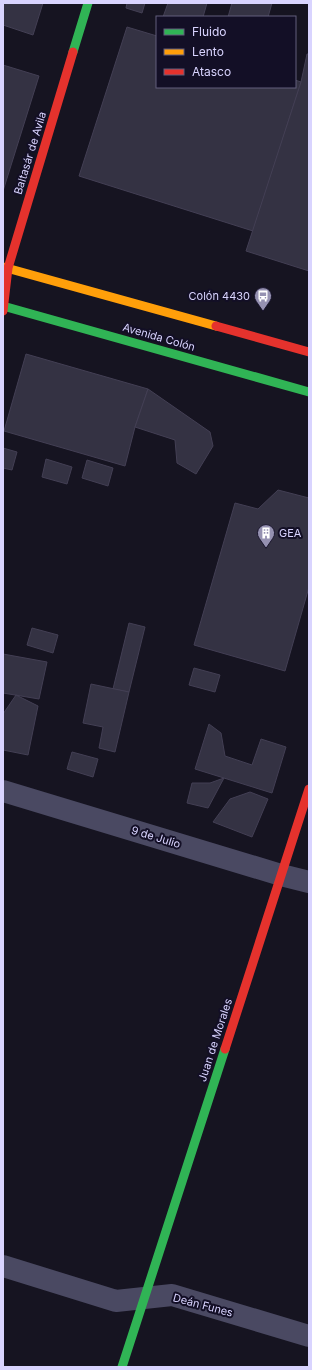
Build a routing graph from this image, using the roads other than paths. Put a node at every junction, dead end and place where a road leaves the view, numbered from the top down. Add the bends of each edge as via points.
1 (88, 3) edge
2 (5, 268) edge
3 (3, 308) edge
4 (309, 352) edge
5 (309, 392) edge
6 (309, 789) edge
7 (3, 791) edge
8 (282, 875) junction
9 (309, 882) edge
10 (3, 1266) edge
11 (144, 1298) junction
12 (309, 1336) edge
13 (122, 1367) edge

1 - 2 street, Baltasár de Avila
2 - 3 street, Baltasár de Avila
2 - 4 street
3 - 5 street, Avenida Colón
6 - 8 street, Juan de Morales
7 - 8 street, 9 de Julio
8 - 9 street, 9 de Julio
8 - 11 street, Juan de Morales
10 - 11 street, Deán Funes via 116,1301
11 - 12 street, Deán Funes via 172,1295
11 - 13 street, Juan de Morales

